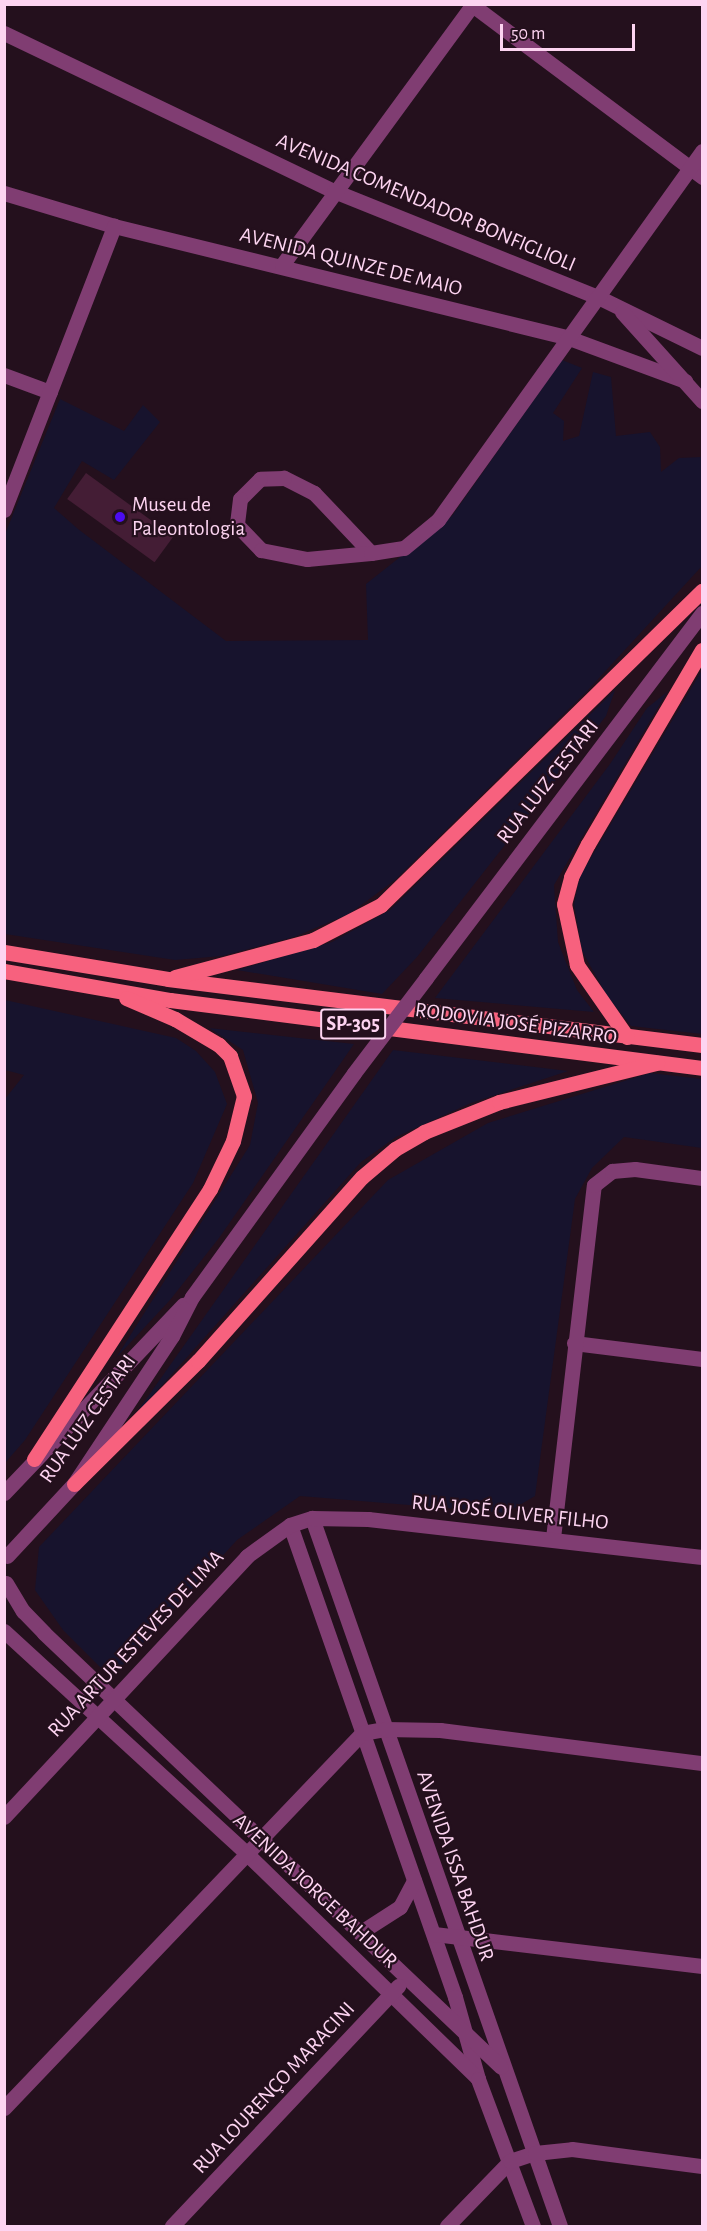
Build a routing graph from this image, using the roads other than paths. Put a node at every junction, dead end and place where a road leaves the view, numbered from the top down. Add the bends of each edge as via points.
1 (472, 5) edge
2 (4, 33) edge
3 (702, 151) edge
4 (696, 172) edge
5 (334, 191) junction
6 (4, 193) edge
7 (114, 226) junction
8 (282, 265) junction
9 (598, 297) junction
10 (616, 306) junction
11 (569, 338) junction
12 (702, 348) edge
13 (4, 375) edge
14 (685, 381) junction
15 (50, 392) junction
16 (702, 401) edge
17 (4, 510) edge
18 (371, 553) junction
19 (702, 591) edge
20 (702, 613) edge
21 (702, 650) edge
22 (4, 952) edge
23 (4, 971) edge
24 (168, 979) junction
25 (104, 989) junction
26 (627, 1037) junction
27 (702, 1045) edge
28 (657, 1063) junction
29 (702, 1068) edge
30 (702, 1178) edge
31 (192, 1297) junction
32 (574, 1343) junction
33 (702, 1359) edge
34 (33, 1459) junction
35 (74, 1484) junction
36 (4, 1492) edge
37 (312, 1518) junction
38 (290, 1525) junction
39 (553, 1538) junction
40 (6, 1553) edge
41 (702, 1557) edge
42 (5, 1585) edge
43 (4, 1631) edge
44 (112, 1699) junction
45 (96, 1717) junction
46 (385, 1729) junction
47 (362, 1733) junction
48 (702, 1763) edge
49 (4, 1817) edge
50 (261, 1839) junction
51 (247, 1854) junction
52 (414, 1881) junction
53 (361, 1932) junction
54 (434, 1934) junction
55 (458, 1935) junction
56 (702, 1966) edge
57 (406, 1978) junction
58 (392, 1993) junction
59 (469, 2040) junction
60 (501, 2067) junction
61 (478, 2079) junction
62 (4, 2108) edge
63 (535, 2153) junction
64 (510, 2160) junction
65 (702, 2166) edge
66 (172, 2226) edge
67 (447, 2226) edge
68 (533, 2226) edge
69 (560, 2226) edge

1 - 4 street
1 - 5 street
2 - 5 street, AVENIDA COMENDADOR BONFIGLIOLI
3 - 4 street
4 - 9 street
5 - 8 street
5 - 9 street, AVENIDA COMENDADOR BONFIGLIOLI
6 - 7 street, AVENIDA QUINZE DE MAIO
7 - 8 street, AVENIDA QUINZE DE MAIO
7 - 15 street
8 - 11 street, AVENIDA QUINZE DE MAIO
9 - 10 street, AVENIDA COMENDADOR BONFIGLIOLI
9 - 11 street
10 - 12 street, AVENIDA COMENDADOR BONFIGLIOLI
10 - 14 street
11 - 14 street, AVENIDA QUINZE DE MAIO
11 - 18 street via 438,520 404,548
13 - 15 street
14 - 16 street
15 - 17 street
18 - 18 street via 307,559 261,550 237,525 240,499 260,479 284,478 314,493
19 - 24 main road via 381,905 313,940
20 - 31 street, RUA LUIZ CESTARI, bridge via 354,1073
21 - 26 main road via 588,844 571,877 564,904 577,965
22 - 24 main road, RODOVIA JOSÉ PIZARRO / SP-305
23 - 25 main road, RODOVIA JOSÉ PIZARRO / SP-305
24 - 26 main road, RODOVIA JOSÉ PIZARRO / SP-305
25 - 28 main road, RODOVIA JOSÉ PIZARRO / SP-305
25 - 34 main road via 175,1019 219,1045 230,1056 244,1096 233,1141 210,1189
26 - 27 main road, RODOVIA JOSÉ PIZARRO / SP-305
28 - 29 main road, RODOVIA JOSÉ PIZARRO / SP-305
28 - 35 main road via 499,1102 424,1132 395,1149 362,1177 198,1361
30 - 32 street via 635,1168 612,1170 598,1179 591,1196
31 - 34 street, RUA LUIZ CESTARI
31 - 35 street, RUA LUIZ CESTARI via 172,1336
32 - 33 street
32 - 39 street
34 - 36 street, RUA LUIZ CESTARI
35 - 40 street, RUA LUIZ CESTARI
37 - 38 street, RUA ARTUR ESTEVES DE LIMA
37 - 39 street, RUA JOSÉ OLIVER FILHO via 368,1519
37 - 46 street, AVENIDA ISSA BAHDUR
38 - 44 street, RUA ARTUR ESTEVES DE LIMA via 247,1556
38 - 47 street, AVENIDA ISSA BAHDUR
39 - 41 street, RUA JOSÉ OLIVER FILHO
40 - 42 street
42 - 44 street, AVENIDA JORGE BAHDUR via 23,1611
43 - 45 street, AVENIDA JORGE BAHDUR
44 - 45 street, RUA ARTUR ESTEVES DE LIMA
44 - 50 street, AVENIDA JORGE BAHDUR
45 - 49 street, RUA ARTUR ESTEVES DE LIMA
45 - 51 street, AVENIDA JORGE BAHDUR
46 - 47 street
46 - 48 street via 440,1730
46 - 55 street, AVENIDA ISSA BAHDUR
47 - 50 street
47 - 52 street, AVENIDA ISSA BAHDUR
50 - 51 street
50 - 53 street, AVENIDA JORGE BAHDUR
51 - 58 street, AVENIDA JORGE BAHDUR
51 - 62 street
52 - 53 street via 400,1907
52 - 54 street, AVENIDA ISSA BAHDUR
53 - 57 street, AVENIDA JORGE BAHDUR
54 - 55 street
54 - 59 street, AVENIDA ISSA BAHDUR
55 - 56 street
55 - 60 street, AVENIDA ISSA BAHDUR
57 - 58 street, RUA LOURENÇO MARACINI
57 - 59 street, AVENIDA JORGE BAHDUR
58 - 61 street, AVENIDA JORGE BAHDUR
58 - 66 street, RUA LOURENÇO MARACINI
59 - 60 street, AVENIDA JORGE BAHDUR
59 - 61 street, AVENIDA ISSA BAHDUR
60 - 63 street, AVENIDA ISSA BAHDUR
61 - 64 street, AVENIDA JORGE BAHDUR
63 - 64 street
63 - 65 street via 572,2149
63 - 69 street, AVENIDA ISSA BAHDUR
64 - 67 street
64 - 68 street, AVENIDA JORGE BAHDUR

